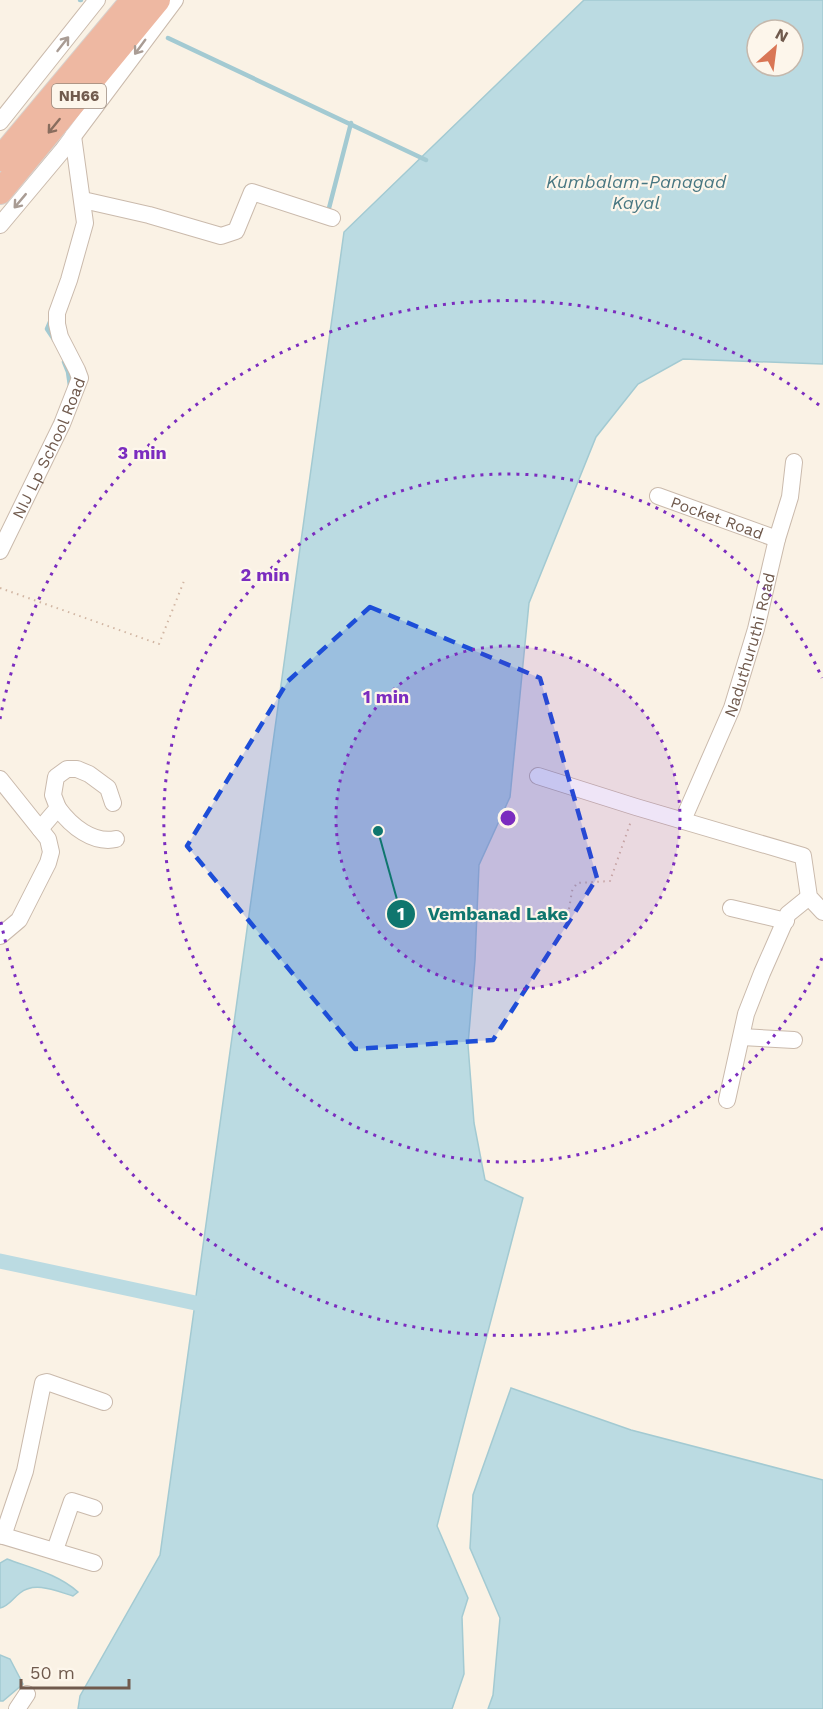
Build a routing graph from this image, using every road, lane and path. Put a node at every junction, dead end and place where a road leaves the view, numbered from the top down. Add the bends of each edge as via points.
1 (97, 0) edge
2 (133, 0) edge
3 (158, 0) edge
4 (175, 0) edge
5 (0, 122) edge
6 (73, 136) junction
7 (0, 159) edge
8 (0, 192) edge
9 (83, 200) junction
10 (332, 218) dead end
11 (0, 225) edge
12 (794, 462) dead end
13 (658, 496) dead end
14 (777, 539) junction
15 (0, 551) edge
16 (184, 581) dead end
17 (0, 588) edge
18 (538, 776) dead end
19 (0, 779) edge
20 (113, 803) dead end
21 (636, 807) junction
22 (58, 808) junction
23 (683, 820) junction
24 (40, 829) junction
25 (116, 839) dead end
26 (808, 897) junction
27 (731, 908) dead end
28 (569, 909) dead end
29 (823, 912) edge
30 (786, 921) junction
31 (0, 936) edge
32 (742, 1037) junction
33 (794, 1040) dead end
34 (727, 1100) dead end
35 (104, 1402) dead end
36 (94, 1508) dead end
37 (1, 1536) edge
38 (55, 1550) junction
39 (94, 1563) dead end
40 (27, 1694) dead end
41 (17, 1709) edge

5 -> 1 street
2 - 7 highway, NH66
3 -> 8 highway, NH66
4 -> 6 street
6 - 9 street, NIJ Lp School Road
6 -> 11 street
9 - 10 street via 221,236 236,231 252,192
9 - 15 street, NIJ Lp School Road via 83,233 57,313 60,337 80,378
12 - 14 street, Naduthuruthi Road via 790,497
13 - 14 street, Pocket Road
14 - 23 street, Naduthuruthi Road via 732,708
16 - 17 path via 159,644
18 - 21 street
19 - 24 street
20 - 22 street via 108,788 100,781 77,769 67,769 56,777 53,795
21 - 23 street
21 - 28 path via 610,881 577,883
22 - 24 street
22 - 25 street via 90,835 106,841
23 - 26 street via 803,856
24 - 31 street via 50,843 48,863 19,920
26 - 29 street
26 - 30 street via 788,914
27 - 30 street
30 - 32 street via 746,1014
32 - 33 street
32 - 34 street
35 - 37 street via 44,1383 25,1471
36 - 38 street via 73,1499
37 - 38 street
38 - 39 street
40 - 41 street

